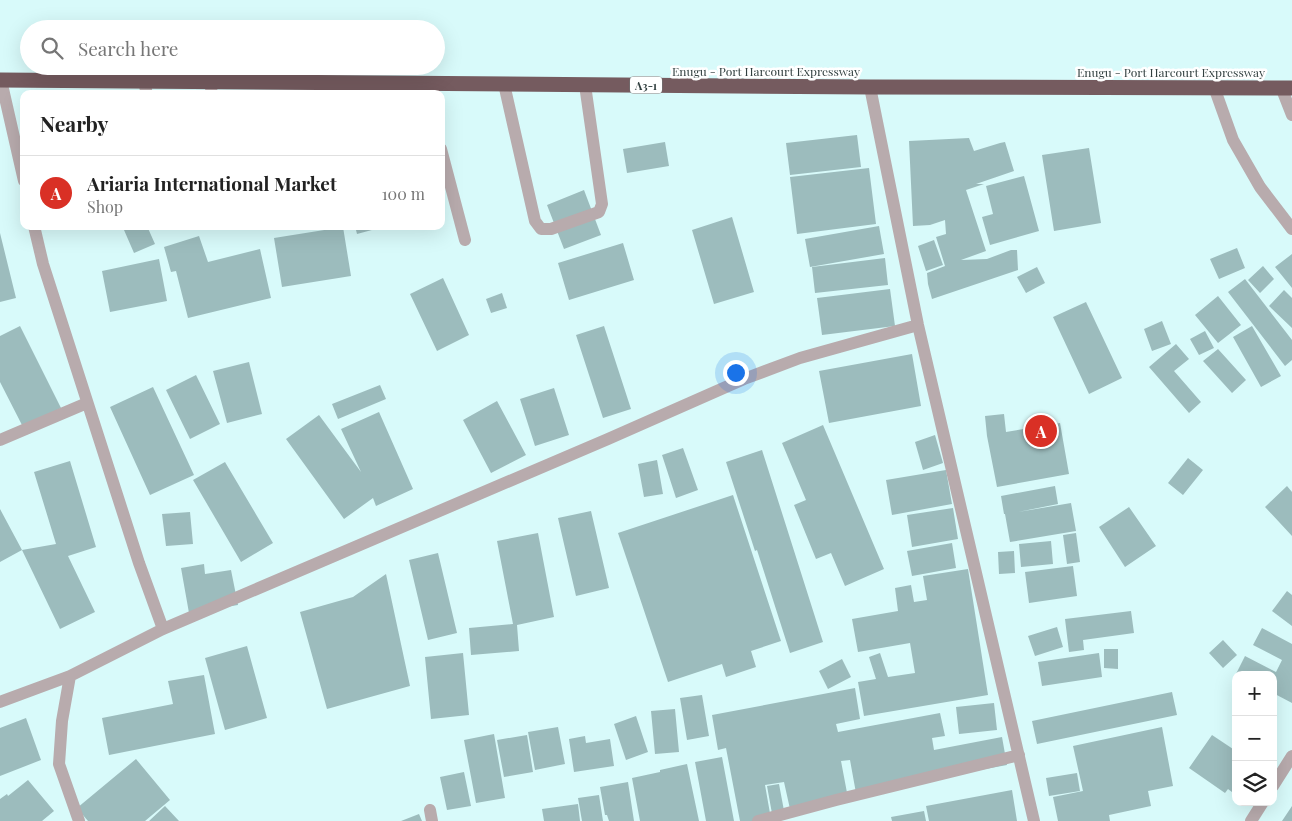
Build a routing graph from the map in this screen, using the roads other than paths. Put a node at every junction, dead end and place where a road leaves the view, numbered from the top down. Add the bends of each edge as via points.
1 (0, 80) edge
2 (504, 84) junction
3 (585, 85) junction
4 (870, 87) junction
5 (1214, 87) junction
6 (146, 88) edge
7 (211, 88) edge
8 (1286, 88) edge
9 (426, 89) edge
10 (1292, 115) edge
11 (20, 164) edge
12 (445, 164) edge
13 (1292, 229) edge
14 (35, 230) edge
15 (465, 240) dead end
16 (918, 325) junction
17 (87, 403) junction
18 (0, 440) edge
19 (163, 629) junction
20 (70, 676) junction
21 (0, 702) edge
22 (1019, 755) junction
23 (1292, 756) edge
24 (1277, 780) edge
25 (1260, 806) edge
26 (79, 821) edge
27 (758, 821) edge
28 (1034, 821) edge
29 (1251, 821) edge

1 - 6 highway, Enugu - Port Harcourt Expressway / A3-1
1 - 11 street
2 - 3 highway, Enugu - Port Harcourt Expressway / A3-1
2 - 3 street via 535,221 541,229 550,230 599,212 602,204
2 - 9 highway, Enugu - Port Harcourt Expressway / A3-1
3 - 4 highway, Enugu - Port Harcourt Expressway / A3-1
4 - 5 highway, Enugu - Port Harcourt Expressway / A3-1
4 - 16 street
5 - 8 highway, Enugu - Port Harcourt Expressway / A3-1
5 - 13 street via 1233,140 1260,187
6 - 7 highway, Enugu - Port Harcourt Expressway / A3-1
7 - 9 highway, Enugu - Port Harcourt Expressway / A3-1
8 - 10 street
12 - 15 street
14 - 17 street
16 - 19 street via 800,358 744,379
16 - 22 street
17 - 18 street
17 - 19 street
19 - 20 street
20 - 21 street
20 - 26 street via 59,764
22 - 27 street
22 - 28 street
23 - 24 street
25 - 29 street

